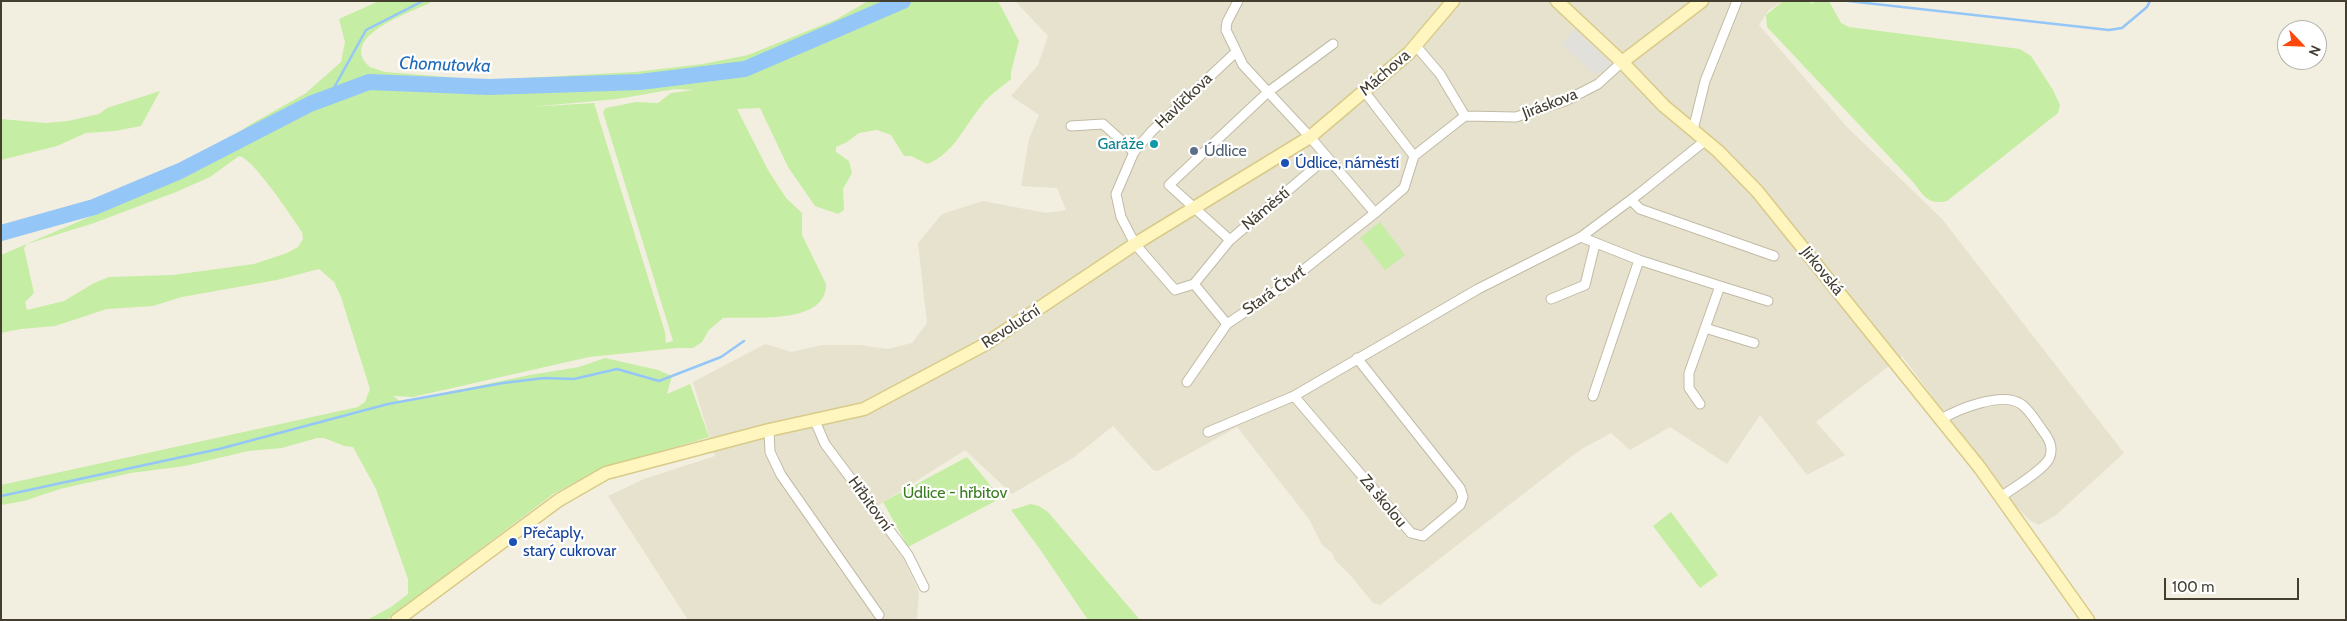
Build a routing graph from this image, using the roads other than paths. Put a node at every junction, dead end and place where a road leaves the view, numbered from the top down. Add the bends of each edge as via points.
1 (1238, 1) edge
2 (1453, 1) edge
3 (1557, 1) edge
4 (1702, 1) edge
5 (1737, 1) edge
6 (1334, 44) dead end
7 (1416, 46) junction
8 (1236, 52) junction
9 (1622, 62) junction
10 (1364, 91) junction
11 (1268, 92) junction
12 (1465, 116) junction
13 (1071, 126) dead end
14 (1693, 130) junction
15 (1310, 137) junction
16 (1706, 140) junction
17 (1134, 152) junction
18 (1414, 156) junction
19 (1327, 158) junction
20 (1631, 200) junction
21 (1195, 207) junction
22 (1375, 213) junction
23 (1581, 237) junction
24 (1230, 240) junction
25 (1135, 244) junction
26 (1595, 244) junction
27 (1774, 256) dead end
28 (1639, 260) junction
29 (1194, 284) junction
30 (1720, 286) junction
31 (1551, 299) dead end
32 (1768, 301) dead end
33 (1227, 324) junction
34 (1705, 328) junction
35 (1754, 344) dead end
36 (1357, 358) junction
37 (1187, 382) dead end
38 (1294, 396) junction
39 (1593, 396) dead end
40 (1700, 404) dead end
41 (1941, 419) junction
42 (815, 421) junction
43 (769, 430) junction
44 (1208, 432) dead end
45 (2001, 497) junction
46 (924, 587) dead end
47 (879, 615) dead end
48 (397, 620) edge
49 (2088, 620) edge

1 - 8 street via 1226,30
2 - 7 street, Máchova
3 - 9 street, Jirkovská
4 - 9 street
5 - 14 street via 1705,81
6 - 11 street
7 - 10 street, Máchova
7 - 12 street via 1440,74
8 - 11 street via 1243,65
8 - 17 street, Havlíčkova
9 - 12 street, Jiráskova via 1598,84 1564,101 1516,117
9 - 14 street, Jirkovská via 1664,106
10 - 15 street, Máchova
10 - 18 street
11 - 15 street
11 - 21 street, Náměstí via 1169,185
12 - 18 street
13 - 17 street via 1103,124
14 - 16 street, Jirkovská
15 - 19 street
15 - 21 street
16 - 20 street
16 - 41 street, Jirkovská via 1757,191
17 - 25 street, Havlíčkova via 1116,194 1121,217
18 - 22 street, Stará Čtvrť via 1404,188
19 - 22 street
19 - 24 street, Náměstí
20 - 23 street
20 - 27 street via 1640,209
21 - 24 street, Náměstí
21 - 25 street, Revoluční
22 - 33 street, Stará Čtvrť via 1282,287
23 - 26 street
23 - 36 street via 1478,289
24 - 29 street, Náměstí
25 - 29 street, Havlíčkova via 1175,290
25 - 42 street, Revoluční via 984,345 864,409
26 - 28 street
26 - 31 street via 1585,285
28 - 30 street
28 - 39 street
29 - 33 street
30 - 32 street
30 - 34 street
33 - 37 street, Stará Čtvrť
34 - 35 street
34 - 40 street via 1689,373 1689,388
36 - 38 street
36 - 38 street, Za školou via 1460,488 1463,497 1460,505 1422,536 1411,534
38 - 44 street
41 - 45 street, Jirkovská
41 - 45 street via 1962,409 2002,399 2014,400 2027,409 2050,442 2050,457
42 - 43 street, Revoluční
42 - 46 street, Hřbitovní via 825,444 908,555
43 - 47 street via 770,452 781,475
43 - 48 street, Revoluční via 606,473 560,500
45 - 49 street, Jirkovská

